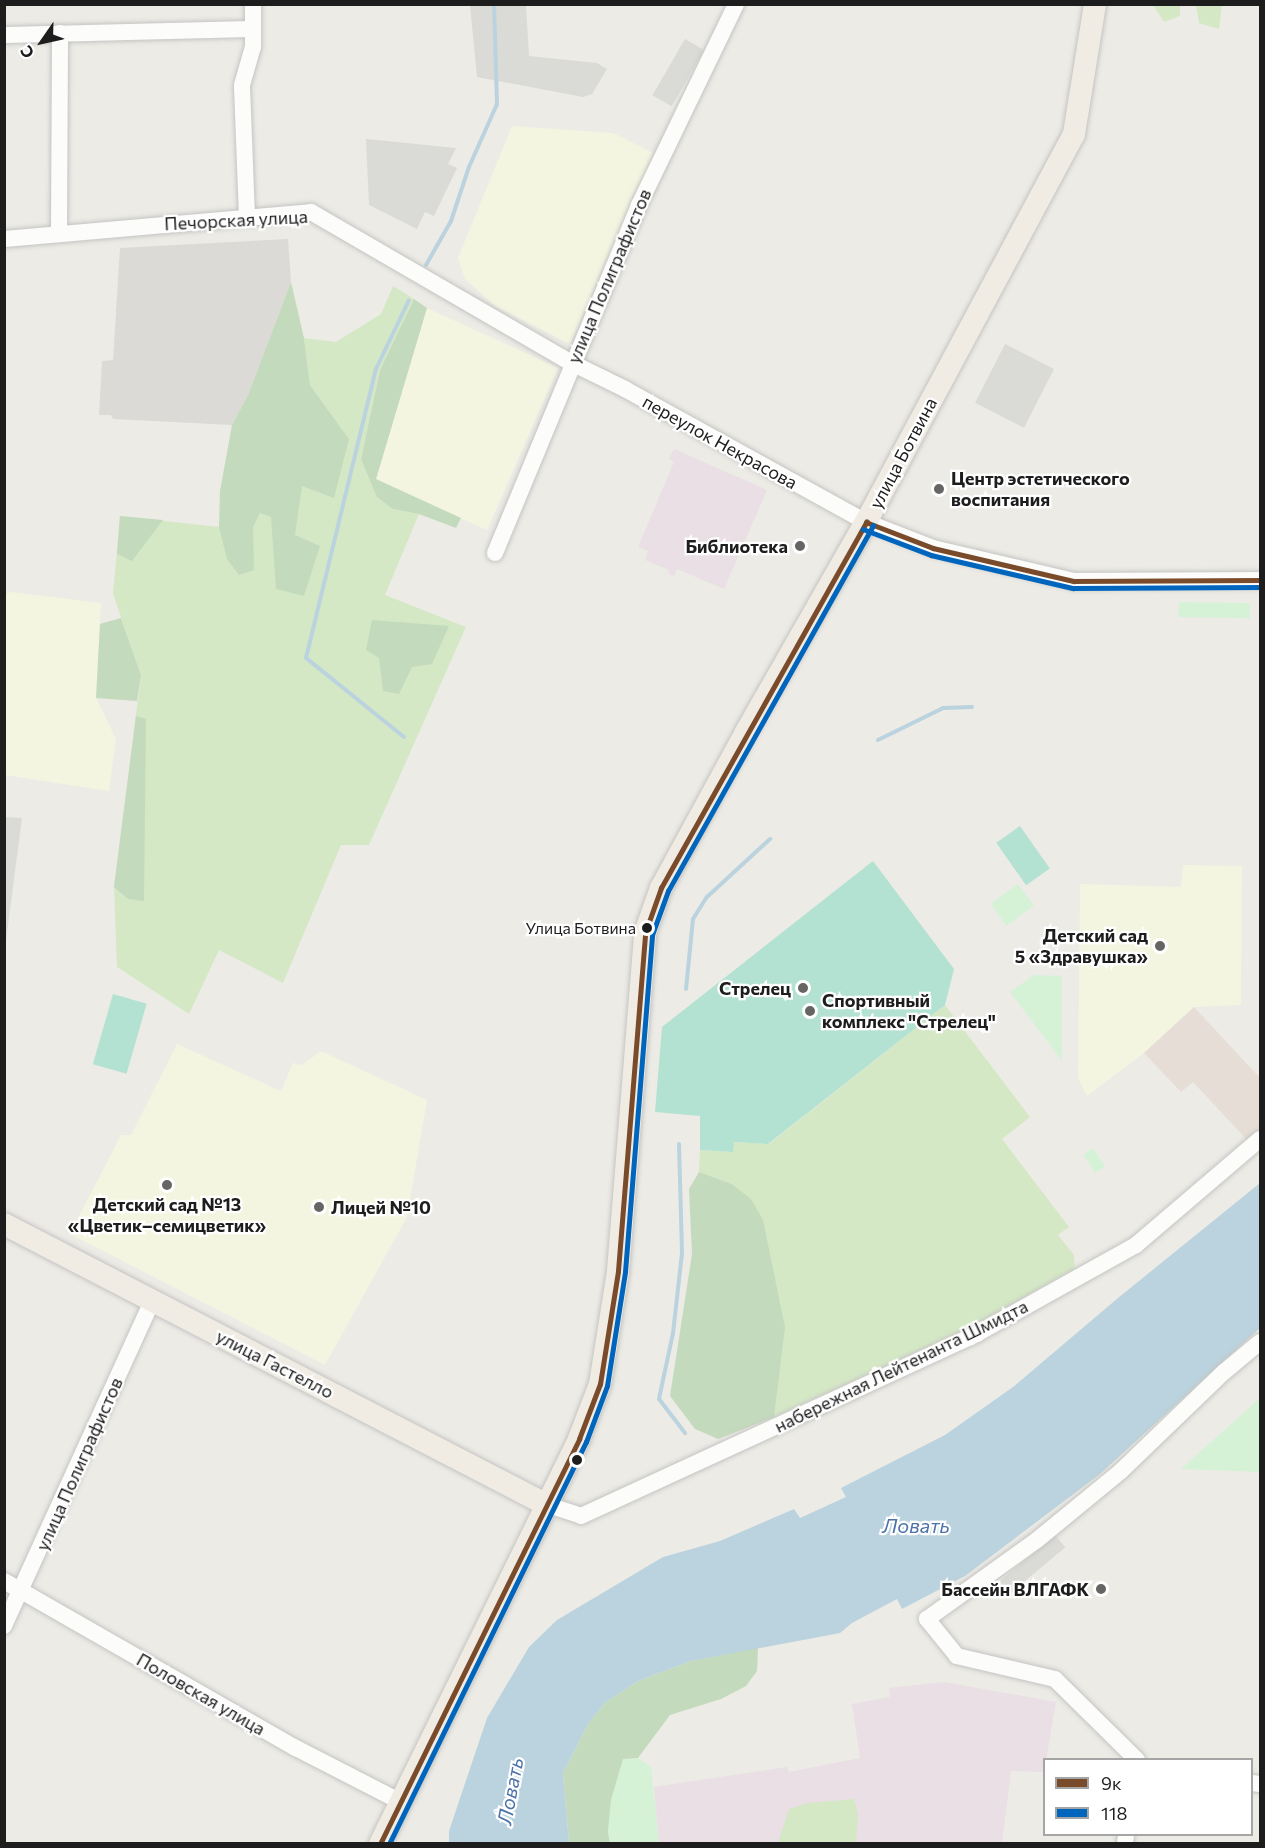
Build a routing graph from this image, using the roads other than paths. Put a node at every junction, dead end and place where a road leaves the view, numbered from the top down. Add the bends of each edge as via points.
1 (253, 4) edge
2 (736, 4) edge
3 (1098, 8) edge
4 (253, 29) junction
5 (60, 33) junction
6 (4, 35) edge
7 (247, 217) junction
8 (59, 233) junction
9 (4, 239) edge
10 (572, 363) junction
11 (866, 522) junction
12 (495, 553) dead end
13 (1260, 580) edge
14 (1260, 1140) edge
15 (4, 1224) edge
16 (152, 1301) junction
17 (1260, 1342) edge
18 (545, 1504) junction
19 (4, 1581) edge
20 (22, 1591) junction
21 (4, 1626) edge
22 (1133, 1758) edge
23 (401, 1802) junction
24 (380, 1844) edge

1 - 4 street
2 - 10 street, улица Полиграфистов via 639,205
3 - 11 main road, улица Ботвина via 1074,134
4 - 5 street
4 - 7 street via 253,47 242,85
5 - 6 street
5 - 8 street
7 - 8 street, Печорская улица
7 - 10 street, Печорская улица via 311,212
8 - 9 street, Печорская улица
10 - 11 street, переулок Некрасова
10 - 12 street, улица Полиграфистов
11 - 13 street, переулок Некрасова via 933,548 1074,581
11 - 18 main road, улица Ботвина via 671,868 645,933 618,1271 600,1384 579,1439
14 - 18 street, набережная Лейтенанта Шмидта via 1136,1245 978,1333 581,1516
15 - 16 main road, улица Гастелло
16 - 18 main road, улица Гастелло
16 - 20 street, улица Полиграфистов
17 - 22 street via 1121,1471 1037,1540 927,1619 957,1656 1055,1679
18 - 23 main road, улица Ботвина
19 - 20 street, Половская улица
20 - 21 street, улица Полиграфистов
20 - 23 street, Половская улица via 296,1748
23 - 24 main road, улица Ботвина

